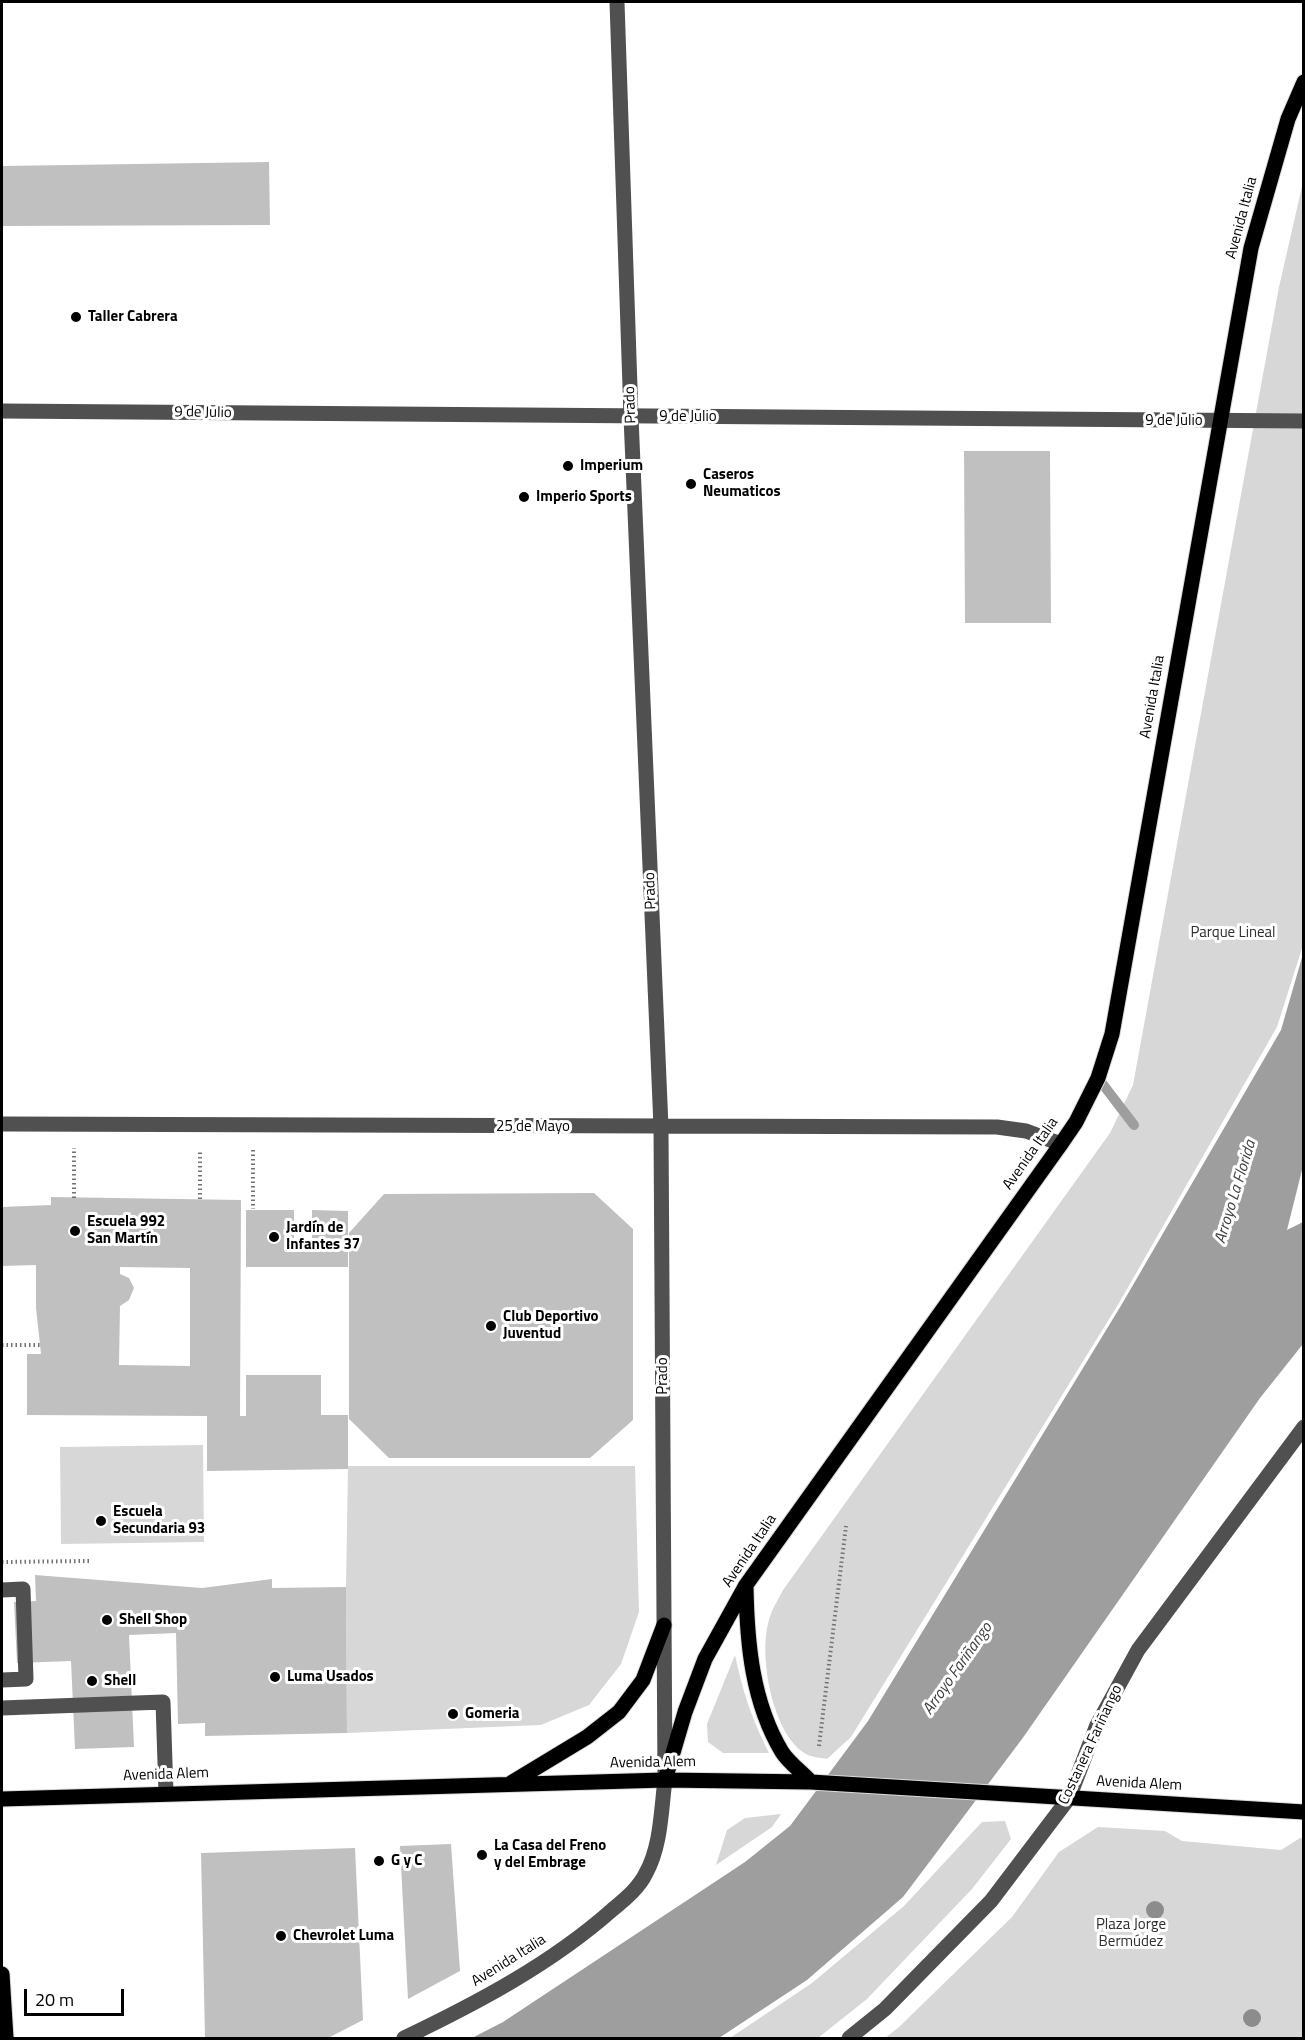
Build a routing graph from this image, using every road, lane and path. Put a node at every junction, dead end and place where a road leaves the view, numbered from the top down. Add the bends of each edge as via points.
1 (617, 2) edge
2 (1304, 82) edge
3 (2, 411) edge
4 (631, 417) junction
5 (1304, 421) edge
6 (1220, 422) junction
7 (2, 1124) edge
8 (74, 1124) junction
9 (200, 1125) junction
10 (252, 1125) junction
11 (661, 1127) junction
12 (1061, 1144) junction
13 (74, 1198) dead end
14 (200, 1199) dead end
15 (253, 1209) dead end
16 (2, 1345) edge
17 (41, 1345) dead end
18 (1301, 1436) edge
19 (846, 1526) dead end
20 (89, 1562) dead end
21 (2, 1563) edge
22 (746, 1585) junction
23 (2, 1590) edge
24 (664, 1625) junction
25 (2, 1680) edge
26 (2, 1708) edge
27 (819, 1746) dead end
28 (665, 1780) junction
29 (811, 1782) junction
30 (510, 1784) junction
31 (166, 1793) junction
32 (1069, 1798) junction
33 (2, 1799) edge
34 (1304, 1812) edge
35 (2, 1974) edge
36 (6, 2038) edge
37 (404, 2038) edge
38 (849, 2038) edge

1 - 4 street, Prado
2 - 6 main road, Avenida Italia via 1288,119 1251,248
3 - 4 street, 9 de Julio
4 - 6 street, 9 de Julio
4 - 11 street, Prado
5 - 6 street, 9 de Julio
6 - 12 main road, Avenida Italia via 1112,1034 1098,1078
7 - 8 street, 25 de Mayo
8 - 9 street, 25 de Mayo
8 - 13 path
9 - 10 street, 25 de Mayo
9 - 14 path
10 - 11 street, 25 de Mayo
10 - 15 path
11 - 12 street, 25 de Mayo via 997,1127 1026,1131
11 - 24 street, Prado
12 - 22 main road, Avenida Italia
16 - 17 path
18 - 32 street, Costanera Fariñango via 1138,1650 1097,1725
19 - 27 path
20 - 21 path
22 - 28 main road, Avenida Italia via 705,1659
22 - 29 main road via 747,1635 764,1717 784,1754
23 - 25 street via 23,1589 26,1679
24 - 28 street, Prado
24 - 30 main road via 643,1680 619,1712 587,1737
26 - 31 street via 163,1702
28 - 29 main road, Avenida Alem
28 - 30 main road, Avenida Alem
28 - 37 street, Avenida Italia via 657,1843 646,1874 628,1896 574,1941 470,2006
29 - 32 main road, Avenida Alem
30 - 31 main road, Avenida Alem
31 - 33 main road, Avenida Alem
32 - 34 main road, Avenida Alem
32 - 38 street, Costanera Fariñango via 991,1901 885,2009
35 - 36 main road

